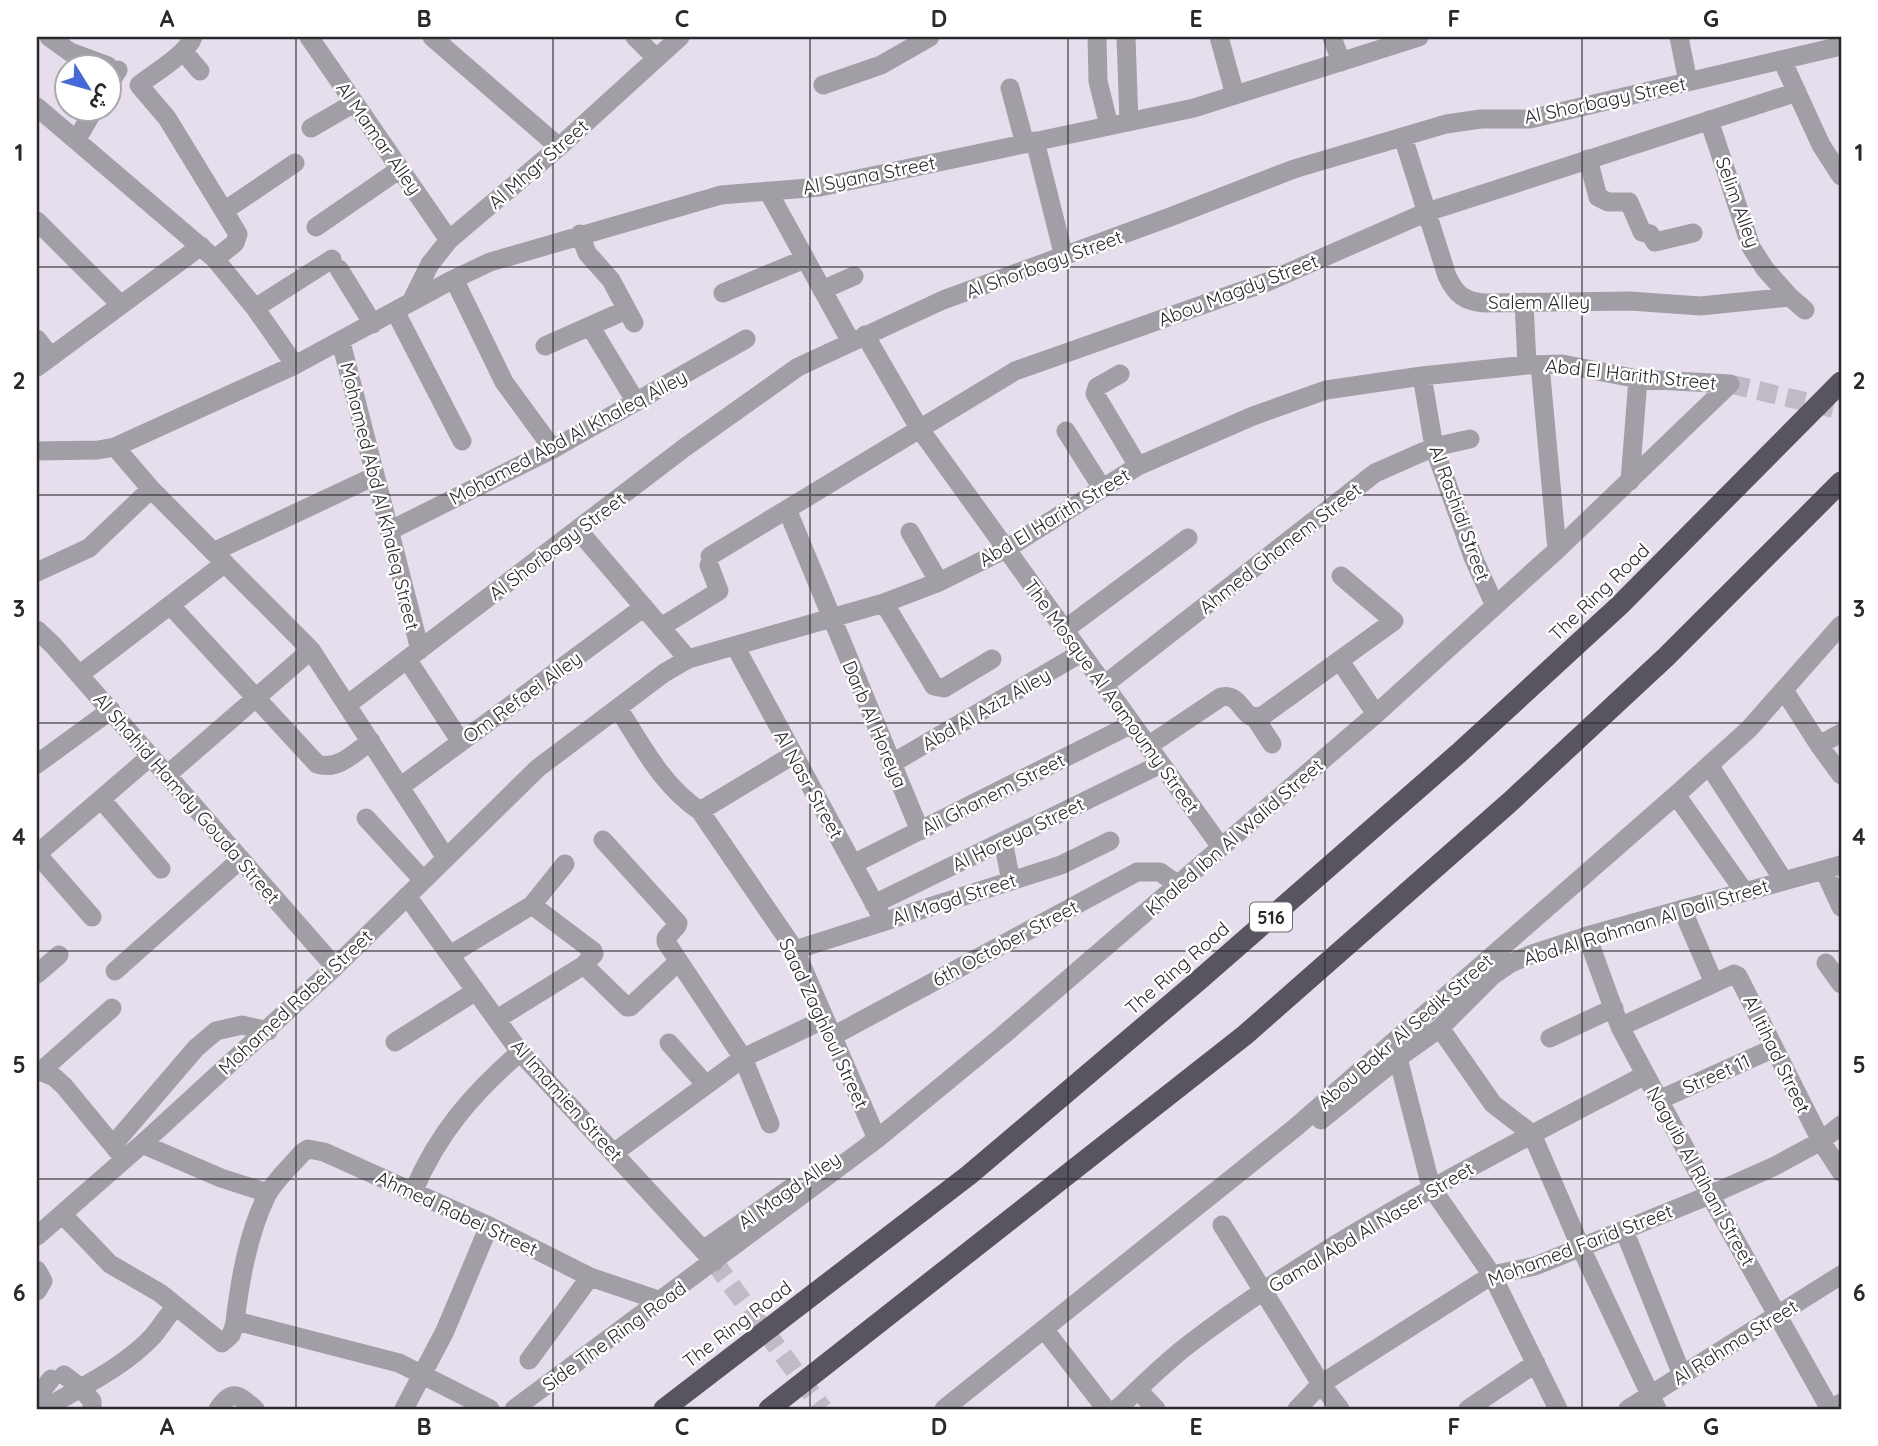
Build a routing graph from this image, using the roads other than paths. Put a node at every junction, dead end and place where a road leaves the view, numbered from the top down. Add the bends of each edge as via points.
1 (49, 37) edge
2 (309, 37) edge
3 (432, 37) edge
4 (635, 37) edge
5 (680, 37) edge
6 (930, 37) edge
7 (1097, 37) edge
8 (1126, 37) edge
9 (1219, 37) edge
10 (1332, 37) edge
11 (1419, 37) edge
12 (1679, 37) edge
13 (188, 44) edge
14 (1841, 46) edge
15 (70, 52) edge
16 (656, 58) junction
17 (1782, 60) junction
18 (1341, 61) junction
19 (200, 71) dead end
20 (1688, 82) junction
21 (823, 85) dead end
22 (1010, 88) dead end
23 (1797, 92) junction
24 (1235, 95) junction
25 (354, 103) junction
26 (37, 107) edge
27 (1709, 120) junction
28 (87, 122) edge
29 (1129, 122) junction
30 (1109, 126) junction
31 (311, 128) dead end
32 (1403, 137) junction
33 (77, 139) junction
34 (1030, 142) junction
35 (559, 147) junction
36 (1588, 159) junction
37 (295, 163) dead end
38 (400, 169) junction
39 (1841, 176) edge
40 (768, 191) junction
41 (224, 211) junction
42 (1427, 212) junction
43 (37, 221) edge
44 (316, 227) dead end
45 (1693, 233) dead end
46 (580, 234) junction
47 (449, 240) junction
48 (208, 252) junction
49 (1064, 257) junction
50 (805, 259) junction
51 (854, 276) dead end
52 (454, 279) junction
53 (822, 290) junction
54 (723, 293) dead end
55 (1790, 297) junction
56 (1524, 302) junction
57 (121, 305) junction
58 (403, 307) junction
59 (255, 308) junction
60 (1805, 310) dead end
61 (373, 324) junction
62 (590, 326) junction
63 (858, 338) junction
64 (37, 339) edge
65 (746, 339) dead end
66 (341, 342) junction
67 (545, 346) dead end
68 (44, 362) edge
69 (295, 365) junction
70 (1533, 365) junction
71 (1120, 374) dead end
72 (1422, 376) junction
73 (1638, 379) junction
74 (1841, 382) edge
75 (1730, 384) joint
76 (636, 402) junction
77 (919, 428) junction
78 (1066, 432) dead end
79 (1470, 439) dead end
80 (462, 441) dead end
81 (115, 447) junction
82 (1434, 447) junction
83 (553, 449) junction
84 (37, 451) edge
85 (1138, 467) junction
86 (375, 476) junction
87 (1630, 481) junction
88 (1841, 482) edge
89 (1102, 488) junction
90 (151, 489) junction
91 (787, 509) junction
92 (578, 530) junction
93 (389, 531) junction
94 (910, 532) dead end
95 (1188, 538) dead end
96 (1006, 549) junction
97 (1557, 550) junction
98 (219, 558) junction
99 (37, 572) edge
100 (1341, 576) dead end
101 (939, 582) junction
102 (884, 603) junction
103 (170, 605) junction
104 (1495, 606) junction
105 (644, 607) junction
106 (830, 618) junction
107 (661, 627) junction
108 (1840, 629) edge
109 (37, 630) edge
110 (1064, 630) junction
111 (53, 645) junction
112 (735, 646) junction
113 (311, 650) junction
114 (1081, 653) junction
115 (414, 655) junction
116 (37, 657) edge
117 (688, 659) junction
118 (992, 659) dead end
119 (1340, 661) junction
120 (79, 675) junction
121 (1104, 685) junction
122 (1784, 691) junction
123 (256, 698) junction
124 (347, 705) junction
125 (618, 708) junction
126 (110, 710) junction
127 (1376, 714) junction
128 (1255, 718) junction
129 (1132, 724) junction
130 (1841, 733) edge
131 (370, 741) junction
132 (461, 742) junction
133 (1272, 744) dead end
134 (1819, 745) junction
135 (1148, 746) junction
136 (793, 755) junction
137 (151, 756) junction
138 (37, 764) edge
139 (891, 764) junction
140 (1161, 764) junction
141 (1709, 765) junction
142 (167, 775) junction
143 (1841, 775) edge
144 (400, 786) junction
145 (1676, 795) junction
146 (101, 799) junction
147 (700, 811) junction
148 (366, 818) dead end
149 (920, 831) junction
150 (603, 840) dead end
151 (1003, 841) junction
152 (1110, 841) dead end
153 (1221, 847) junction
154 (37, 855) edge
155 (446, 858) junction
156 (241, 859) junction
157 (565, 864) dead end
158 (853, 864) junction
159 (1832, 868) edge
160 (161, 869) dead end
161 (423, 880) junction
162 (1011, 881) junction
163 (1784, 881) junction
164 (1178, 886) junction
165 (1744, 891) junction
166 (407, 896) junction
167 (532, 905) junction
168 (1841, 907) edge
169 (1682, 909) junction
170 (879, 913) junction
171 (92, 917) dead end
172 (1587, 936) junction
173 (795, 950) junction
174 (59, 955) dead end
175 (450, 955) junction
176 (679, 961) junction
177 (1826, 963) dead end
178 (584, 964) junction
179 (335, 967) junction
180 (115, 971) dead end
181 (37, 974) edge
182 (1714, 983) junction
183 (1841, 984) edge
184 (476, 991) junction
185 (113, 1008) dead end
186 (1617, 1017) junction
187 (497, 1019) junction
188 (829, 1027) junction
189 (1440, 1028) junction
190 (268, 1031) junction
191 (1550, 1038) dead end
192 (395, 1042) dead end
193 (669, 1043) dead end
194 (1774, 1048) junction
195 (520, 1052) junction
196 (743, 1058) junction
197 (1398, 1058) junction
198 (39, 1071) edge
199 (1645, 1075) junction
200 (706, 1085) junction
201 (1659, 1100) junction
202 (770, 1124) dead end
203 (1841, 1125) edge
204 (1296, 1127) junction
205 (1532, 1134) junction
206 (876, 1135) junction
207 (1821, 1141) junction
208 (142, 1144) junction
209 (118, 1152) junction
210 (615, 1152) junction
211 (1841, 1171) edge
212 (1431, 1187) junction
213 (413, 1192) junction
214 (268, 1193) junction
215 (1710, 1195) junction
216 (62, 1214) junction
217 (1222, 1225) dead end
218 (489, 1226) junction
219 (1624, 1230) junction
220 (37, 1236) edge
221 (1581, 1248) junction
222 (709, 1256) junction
223 (37, 1270) edge
224 (1492, 1275) junction
225 (1841, 1275) edge
226 (590, 1277) junction
227 (37, 1291) edge
228 (1263, 1291) junction
229 (661, 1301) junction
230 (176, 1306) junction
231 (1778, 1316) junction
232 (235, 1321) junction
233 (1044, 1329) junction
234 (529, 1360) dead end
235 (1536, 1363) junction
236 (424, 1374) junction
237 (1682, 1375) junction
238 (1321, 1384) junction
239 (80, 1387) junction
240 (1138, 1390) junction
241 (37, 1397) edge
242 (1654, 1402) edge
243 (1841, 1403) edge
244 (957, 1405) edge
245 (220, 1406) edge
246 (44, 1409) edge
247 (92, 1409) edge
248 (255, 1409) edge
249 (404, 1409) edge
250 (490, 1409) edge
251 (514, 1409) edge
252 (664, 1409) edge
253 (769, 1409) edge
254 (1106, 1409) edge
255 (1117, 1409) edge
256 (1156, 1409) edge
257 (1297, 1409) edge
258 (1340, 1409) edge
259 (1468, 1409) edge
260 (1558, 1409) edge
261 (1628, 1409) edge
262 (1830, 1409) edge

1 - 15 street
2 - 25 street, Al Mamar Alley
3 - 35 street
4 - 16 street
5 - 16 street, Al Mhgr Street
6 - 21 street via 881,65
7 - 30 street via 1098,81
8 - 29 street
9 - 24 street
10 - 18 street
11 - 18 street, Al Syana Street
12 - 20 street
13 - 19 street
13 - 41 street via 139,85 167,118
14 - 17 street, Al Shorbagy Street
16 - 35 street, Al Mhgr Street
17 - 20 street, Al Shorbagy Street
17 - 23 street
18 - 24 street, Al Syana Street
20 - 32 street, Al Shorbagy Street via 1530,119 1481,119
22 - 34 street
23 - 27 street, Abou Magdy Street
23 - 39 street
24 - 29 street, Al Syana Street
25 - 31 street
25 - 38 street, Al Mamar Alley
26 - 33 street
27 - 36 street, Abou Magdy Street
27 - 55 street, Selim Alley via 1751,247
28 - 33 street
29 - 30 street, Al Syana Street
30 - 34 street, Al Syana Street
32 - 42 street, Salem Alley
32 - 49 street, Al Shorbagy Street via 1294,169
33 - 48 street
34 - 40 street, Al Syana Street via 820,187
34 - 49 street
35 - 47 street, Al Mhgr Street
36 - 42 street, Abou Magdy Street
36 - 45 street via 1598,197 1629,202 1642,232 1655,242
37 - 41 street
38 - 44 street
38 - 47 street, Al Mamar Alley
40 - 46 street, Al Syana Street via 721,195
40 - 50 street, The Mosque Al Aamoumy Street
41 - 48 street via 237,239
42 - 56 street, Salem Alley via 1454,292 1468,301
42 - 77 street, Abou Magdy Street via 1267,282 1015,371
43 - 57 street
46 - 52 street, Al Syana Street via 490,262
46 - 62 street via 587,253 611,281 630,316
47 - 58 street, Al Mhgr Street
48 - 57 street
48 - 59 street
49 - 63 street, Al Shorbagy Street via 943,300
50 - 53 street, The Mosque Al Aamoumy Street
50 - 54 street
51 - 53 street
52 - 58 street, Al Syana Street
52 - 83 street via 504,382
53 - 63 street, The Mosque Al Aamoumy Street
55 - 56 street, Salem Alley via 1700,306
55 - 60 street, Selim Alley
56 - 70 street
57 - 68 street
58 - 61 street, Al Syana Street
58 - 80 street
59 - 61 street via 335,264
59 - 69 street
61 - 66 street, Al Syana Street
62 - 67 street
62 - 76 street
63 - 77 street, The Mosque Al Aamoumy Street
63 - 92 street, Al Shorbagy Street via 798,367
64 - 68 street
65 - 76 street, Mohamed Abd Al Khaleq Alley
66 - 69 street, Al Syana Street
66 - 86 street, Mohamed Abd Al Khaleq Street
69 - 81 street, Al Syana Street
70 - 72 street, Abd El Harith Street
70 - 73 street, Abd El Harith Street via 1562,364
70 - 97 street
71 - 85 street via 1097,387 1095,394
72 - 82 street, Al Rashidi Street
72 - 85 street, Abd El Harith Street via 1326,390 1253,416
73 - 75 street, Abd El Harith Street
73 - 87 street
74 - 252 highway, The Ring Road / 516 via 1620,605 1407,799 969,1175
75 - 87 street, Khaled Ibn Al Walid Street
76 - 83 street, Mohamed Abd Al Khaleq Alley
77 - 91 street, Abou Magdy Street
77 - 96 street, The Mosque Al Aamoumy Street
78 - 89 street
79 - 82 street, Ahmed Ghanem Street
81 - 84 street, Al Syana Street
81 - 90 street
82 - 104 street, Al Rashidi Street
82 - 121 street, Ahmed Ghanem Street via 1375,472
83 - 93 street, Mohamed Abd Al Khaleq Alley
85 - 89 street, Abd El Harith Street
86 - 93 street, Mohamed Abd Al Khaleq Street
86 - 98 street
87 - 97 street, Khaled Ibn Al Walid Street
88 - 253 highway via 1520,793 1245,1035
89 - 96 street, Abd El Harith Street
90 - 98 street
90 - 99 street via 89,548
91 - 106 street, Darb Al Horeya
91 - 107 street, Abou Magdy Street via 709,560 719,592
92 - 105 street
92 - 115 street, Al Shorbagy Street
93 - 115 street, Mohamed Abd Al Khaleq Street
94 - 101 street
95 - 110 street
96 - 101 street, Abd El Harith Street
96 - 110 street, The Mosque Al Aamoumy Street
97 - 104 street, Khaled Ibn Al Walid Street
98 - 103 street
98 - 113 street
100 - 119 street via 1394,621
101 - 102 street, Abd El Harith Street
102 - 106 street, Abd El Harith Street
102 - 118 street via 934,686 944,688
103 - 120 street
103 - 123 street
104 - 127 street, Khaled Ibn Al Walid Street
105 - 107 street
105 - 132 street, Om Refaei Alley
106 - 112 street, Abd El Harith Street
106 - 139 street, Darb Al Horeya
107 - 117 street
108 - 122 street, Abou Bakr Al Sedik Street
109 - 111 street, Al Shahid Hamdy Gouda Street
110 - 114 street, The Mosque Al Aamoumy Street
111 - 116 street
111 - 120 street, Al Shahid Hamdy Gouda Street
112 - 117 street, Abd El Harith Street
112 - 136 street, Al Nasr Street
113 - 123 street
113 - 124 street
114 - 121 street, The Mosque Al Aamoumy Street
114 - 139 street, Abd Al Aziz Alley
115 - 124 street, Al Shorbagy Street
115 - 132 street, Mohamed Abd Al Khaleq Street
117 - 125 street, Abd El Harith Street
119 - 127 street
119 - 128 street
120 - 126 street, Al Shahid Hamdy Gouda Street
121 - 129 street, The Mosque Al Aamoumy Street
122 - 134 street
122 - 141 street, Abou Bakr Al Sedik Street
123 - 131 street via 317,764 334,766
123 - 142 street
124 - 131 street
125 - 147 street, Saad Zaghloul Street via 662,777
125 - 155 street, Abd El Harith Street via 538,768
126 - 137 street, Al Shahid Hamdy Gouda Street
126 - 138 street
127 - 153 street, Khaled Ibn Al Walid Street
128 - 133 street
128 - 135 street via 1228,695
129 - 135 street, The Mosque Al Aamoumy Street
129 - 149 street, Ali Ghanem Street
130 - 134 street
131 - 144 street
132 - 144 street, Om Refaei Alley
134 - 143 street
135 - 140 street, The Mosque Al Aamoumy Street
136 - 147 street
136 - 158 street, Al Nasr Street
137 - 142 street, Al Shahid Hamdy Gouda Street
137 - 146 street
139 - 149 street, Darb Al Horeya
140 - 151 street, Al Horeya Street
140 - 153 street, The Mosque Al Aamoumy Street
141 - 145 street, Abou Bakr Al Sedik Street
141 - 163 street
142 - 156 street, Al Shahid Hamdy Gouda Street
144 - 155 street
145 - 165 street
145 - 204 street, Abou Bakr Al Sedik Street
146 - 154 street
146 - 160 street
147 - 173 street, Saad Zaghloul Street
148 - 161 street
149 - 158 street, Ali Ghanem Street
150 - 176 street via 678,923 666,940
151 - 162 street
151 - 170 street, Al Horeya Street
152 - 162 street, Al Magd Street via 1061,865
153 - 164 street, Khaled Ibn Al Walid Street
154 - 171 street
155 - 161 street, Mohamed Rabei Street
156 - 179 street, Al Shahid Hamdy Gouda Street
156 - 180 street
157 - 167 street
158 - 170 street, Al Nasr Street
159 - 163 street, Abd Al Rahman Al Dali Street
159 - 168 street
161 - 166 street, Mohamed Rabei Street
162 - 170 street, Al Magd Street
163 - 165 street, Abd Al Rahman Al Dali Street
164 - 188 street, 6th October Street via 1160,872 1137,872
164 - 206 street, Khaled Ibn Al Walid Street
165 - 169 street, Abd Al Rahman Al Dali Street
166 - 175 street, Al Imamien Street
166 - 179 street, Mohamed Rabei Street
167 - 175 street
167 - 178 street via 593,951
169 - 172 street, Abd Al Rahman Al Dali Street
169 - 182 street
170 - 173 street, Al Magd Street
172 - 186 street, Naguib Al Rihani Street
172 - 189 street, Abd Al Rahman Al Dali Street via 1511,963
173 - 188 street, Saad Zaghloul Street
174 - 181 street
175 - 184 street, Al Imamien Street
176 - 178 street via 630,1007
176 - 196 street
177 - 183 street
178 - 187 street
179 - 190 street, Mohamed Rabei Street
182 - 186 street, Al Itihad Street
182 - 194 street, Al Itihad Street via 1738,976
184 - 187 street, Al Imamien Street
184 - 192 street
185 - 198 street
186 - 191 street, Al Itihad Street
186 - 199 street, Naguib Al Rihani Street
187 - 195 street, Al Imamien Street
188 - 196 street, 6th October Street
188 - 206 street, Saad Zaghloul Street
189 - 197 street, Abd Al Rahman Al Dali Street
189 - 205 street via 1488,1097
190 - 208 street, Mohamed Rabei Street
190 - 209 street via 242,1025 216,1031 196,1048
193 - 200 street
194 - 201 street, Street 11
194 - 207 street, Al Itihad Street
195 - 210 street, Al Imamien Street
195 - 213 street via 460,1110 426,1161
196 - 200 street, 6th October Street
196 - 202 street
197 - 204 street, Abd Al Rahman Al Dali Street via 1323,1119
197 - 212 street
198 - 209 street via 64,1086
199 - 201 street, Naguib Al Rihani Street
199 - 205 street, Gamal Abd Al Naser Street
200 - 210 street, 6th October Street
201 - 215 street, Naguib Al Rihani Street
203 - 207 street, Mohamed Farid Street
204 - 233 street, Abou Bakr Al Sedik Street
205 - 212 street, Gamal Abd Al Naser Street
205 - 221 street
206 - 222 street, Khaled Ibn Al Walid Street
207 - 211 street, Al Itihad Street
207 - 215 street, Mohamed Farid Street
208 - 209 street, Mohamed Rabei Street
208 - 214 street
209 - 216 street
210 - 222 street, Al Imamien Street
212 - 224 street
212 - 228 street, Gamal Abd Al Naser Street
213 - 214 street, Ahmed Rabei Street via 315,1149 302,1153
213 - 218 street, Ahmed Rabei Street
214 - 232 street via 250,1243
215 - 219 street, Mohamed Farid Street
215 - 231 street, Naguib Al Rihani Street
216 - 220 street
216 - 230 street via 110,1264
217 - 228 street
218 - 226 street, Ahmed Rabei Street
218 - 236 street
219 - 221 street, Mohamed Farid Street
219 - 237 street
221 - 224 street, Mohamed Farid Street via 1535,1266
221 - 242 street
222 - 229 street, Side The Ring Road
223 - 227 street via 43,1282
224 - 235 street
224 - 238 street, Mohamed Farid Street
225 - 231 street, Al Rahma Street
226 - 229 street, Ahmed Rabei Street
226 - 234 street
228 - 238 street
228 - 240 street, Gamal Abd Al Naser Street via 1186,1346
229 - 251 street, Side The Ring Road
230 - 232 street via 222,1343 231,1335
230 - 239 street via 135,1352
231 - 237 street, Al Rahma Street
231 - 262 street, Naguib Al Rihani Street
232 - 236 street via 373,1354
233 - 244 street, Abou Bakr Al Sedik Street
233 - 254 street
235 - 259 street
235 - 260 street
236 - 249 street
236 - 250 street
237 - 242 street, Al Rahma Street
238 - 257 street, Mohamed Farid Street
238 - 258 street
239 - 241 street via 58,1377
239 - 246 street
239 - 247 street via 92,1401
240 - 255 street, Gamal Abd Al Naser Street
240 - 256 street
242 - 261 street, Al Rahma Street
243 - 262 street
245 - 248 street via 232,1394

